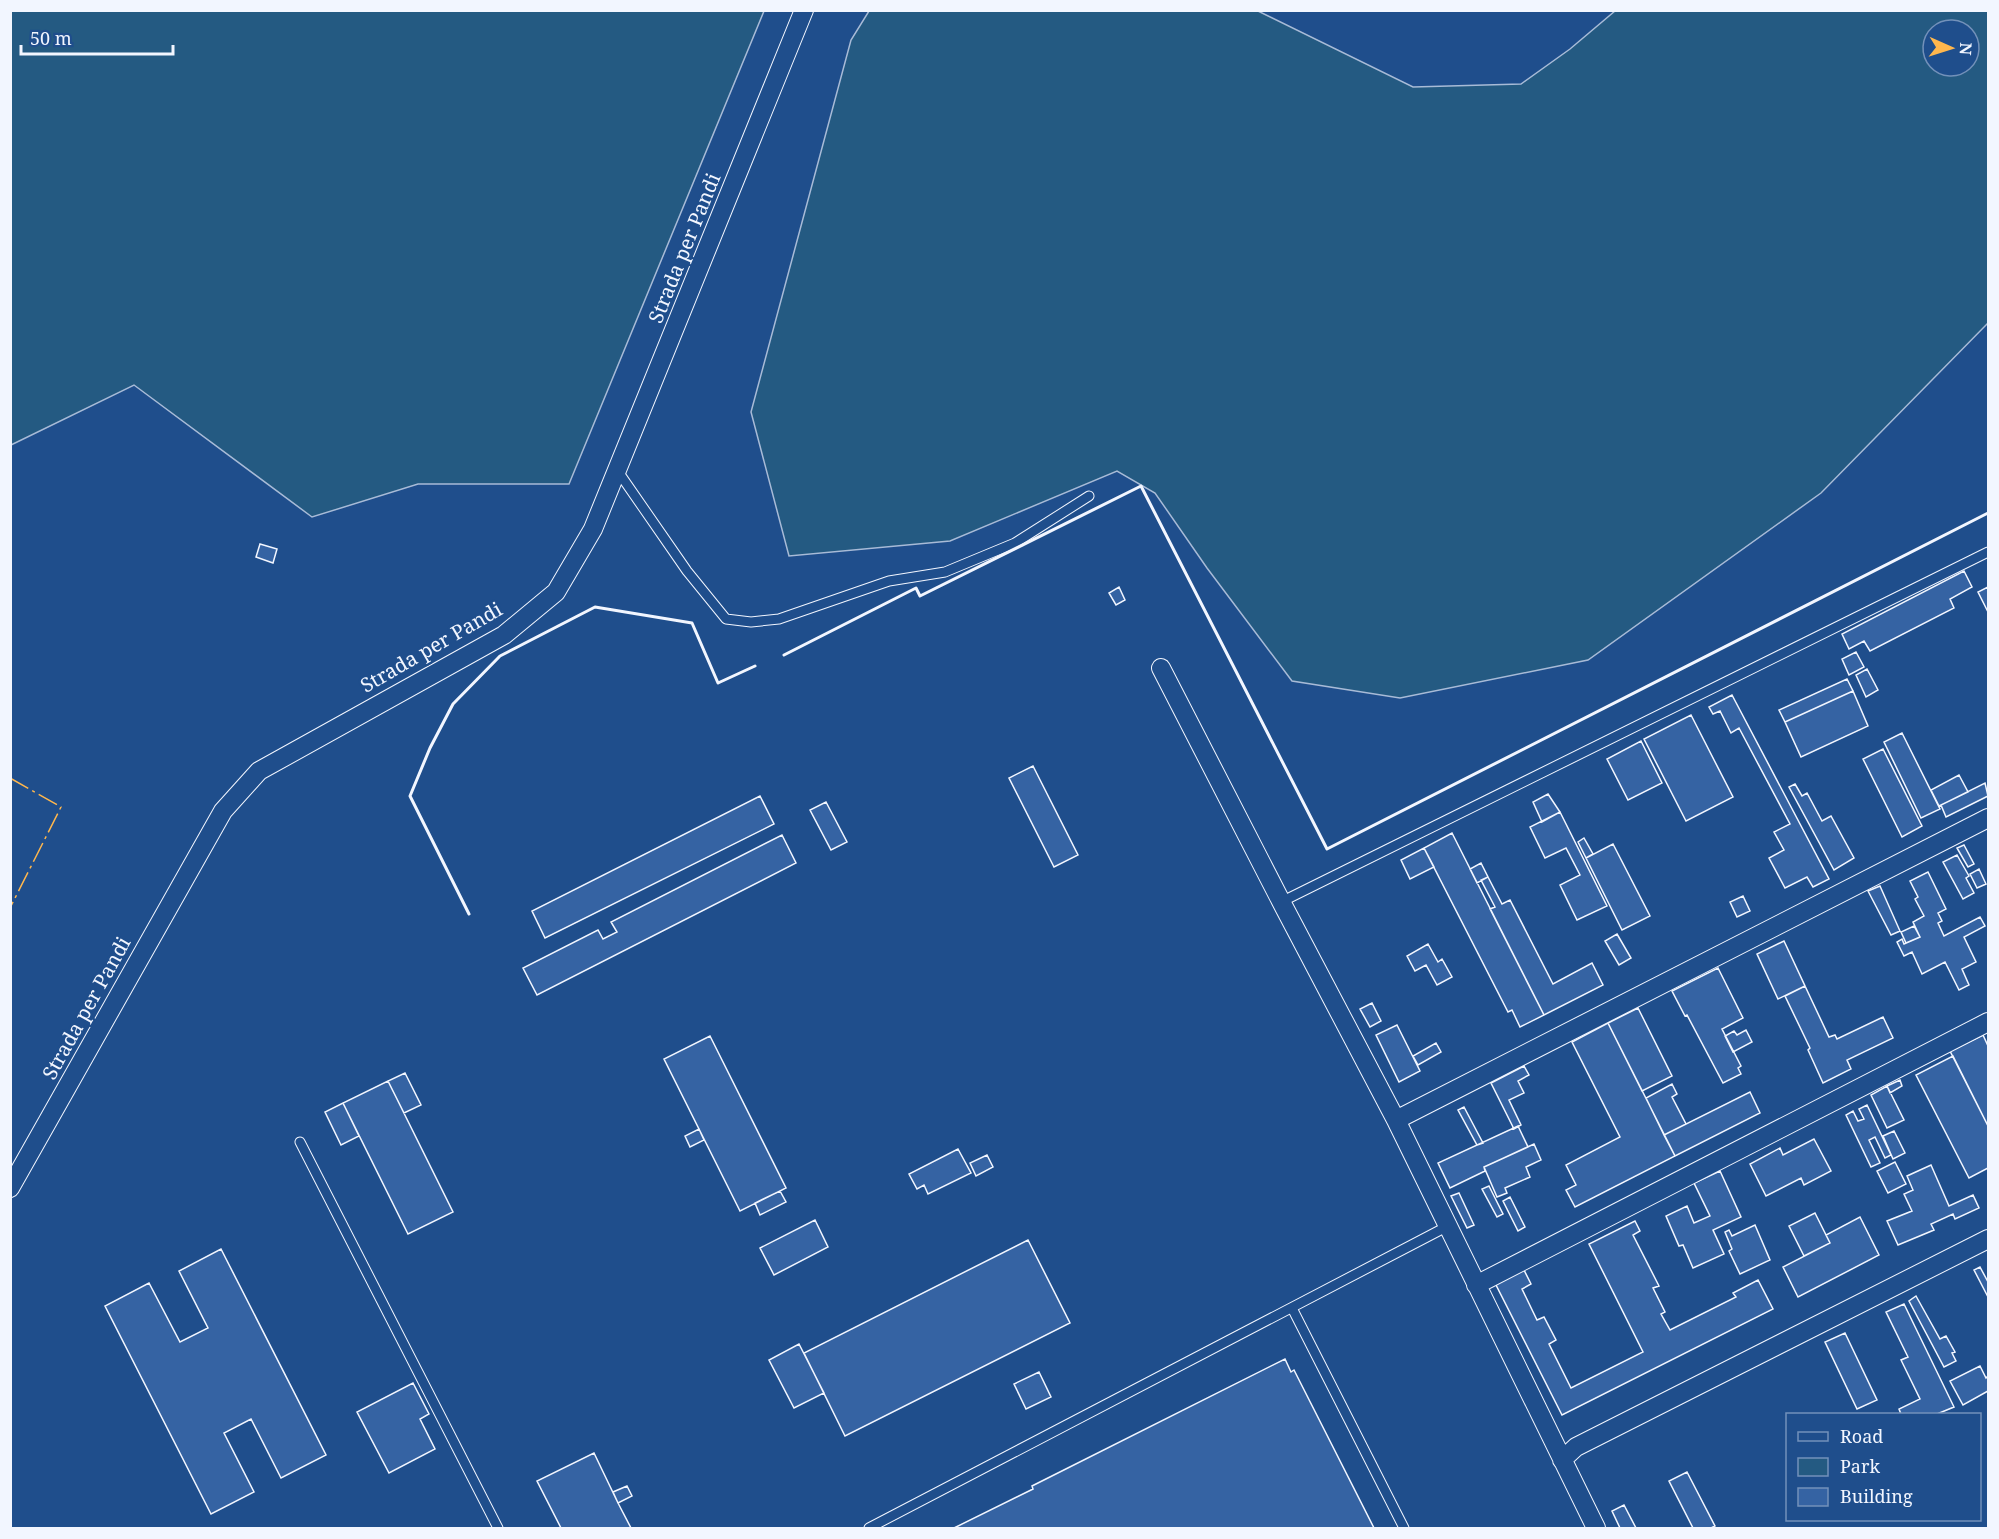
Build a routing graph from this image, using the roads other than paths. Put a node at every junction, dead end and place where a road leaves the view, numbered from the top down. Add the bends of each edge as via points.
1 (804, 10) edge
2 (617, 470) junction
3 (1089, 495) dead end
4 (1989, 552) edge
5 (1161, 668) dead end
6 (1989, 818) edge
7 (1281, 902) junction
8 (1989, 1022) edge
9 (1396, 1120) junction
10 (300, 1142) dead end
11 (10, 1188) edge
12 (1448, 1226) junction
13 (1989, 1239) edge
14 (1476, 1285) junction
15 (1292, 1308) junction
16 (1562, 1460) junction
17 (498, 1528) edge
18 (869, 1528) edge
19 (1404, 1528) edge
20 (1596, 1528) edge

1 - 2 street, Strada per Pandi
2 - 3 lane via 687,571 726,619 751,622 779,619 889,581 945,572 1015,543
2 - 11 street, Strada per Pandi via 593,529 556,592 504,635 258,771 223,811
4 - 7 lane
5 - 7 street
6 - 9 street
7 - 9 street
8 - 14 street
9 - 12 street
10 - 17 lane
12 - 14 street
12 - 15 lane
13 - 16 street via 1587,1442
14 - 16 street
15 - 18 lane
15 - 19 lane
16 - 20 street

